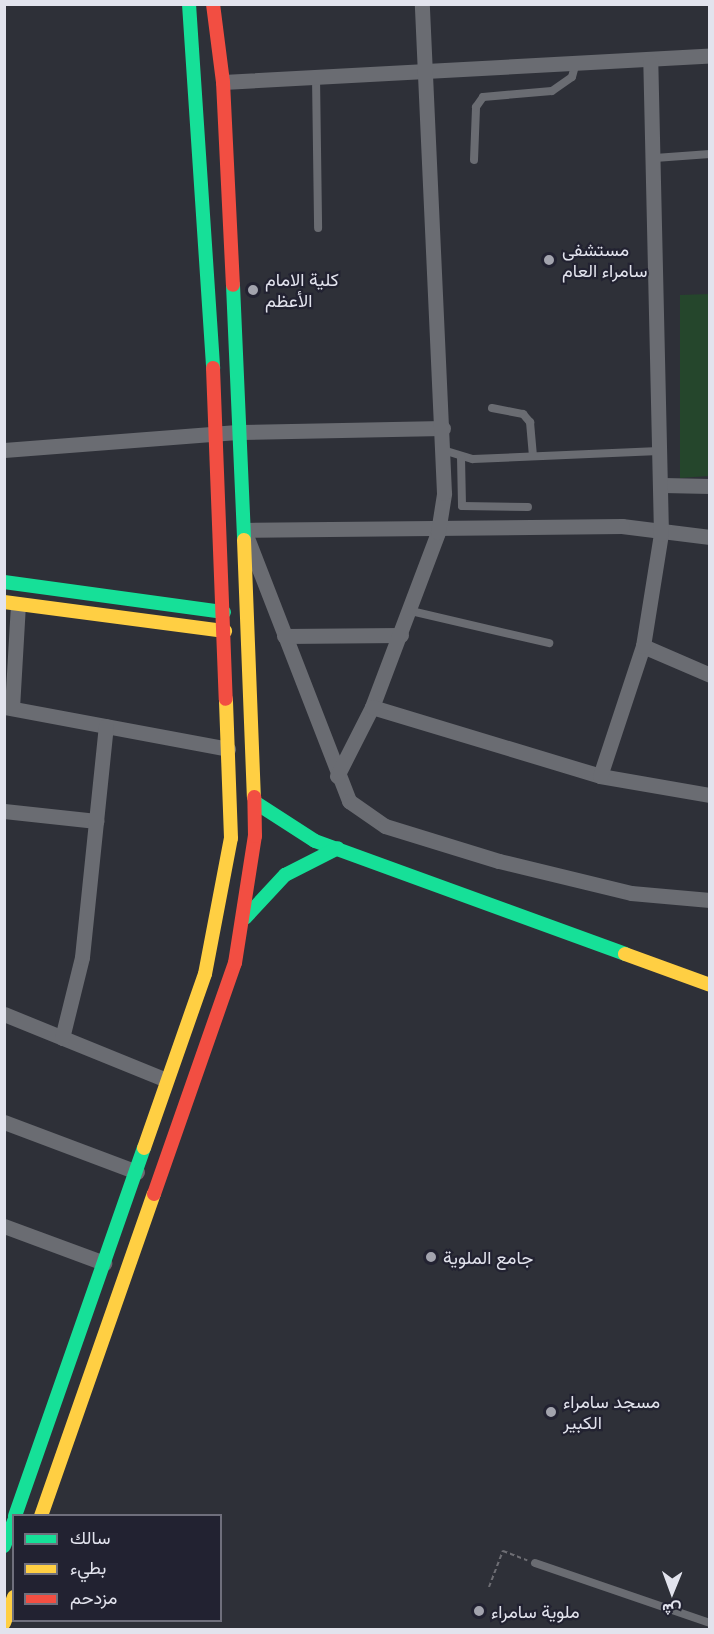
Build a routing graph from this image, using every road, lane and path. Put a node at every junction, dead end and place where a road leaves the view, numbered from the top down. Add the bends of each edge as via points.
1 (189, 4) edge
2 (213, 4) edge
3 (422, 4) edge
4 (710, 56) edge
5 (650, 62) junction
6 (576, 66) junction
7 (428, 71) junction
8 (315, 77) junction
9 (223, 82) junction
10 (710, 154) edge
11 (655, 158) junction
12 (474, 160) dead end
13 (318, 228) dead end
14 (492, 408) dead end
15 (443, 428) junction
16 (240, 432) junction
17 (216, 433) junction
18 (4, 450) edge
19 (444, 450) junction
20 (662, 450) junction
21 (533, 456) junction
22 (461, 457) junction
23 (663, 485) junction
24 (710, 486) edge
25 (528, 507) dead end
26 (244, 530) junction
27 (438, 532) junction
28 (661, 534) junction
29 (710, 537) edge
30 (4, 582) edge
31 (11, 603) edge
32 (411, 611) junction
33 (224, 612) junction
34 (225, 631) junction
35 (401, 635) junction
36 (284, 636) junction
37 (549, 643) dead end
38 (643, 646) junction
39 (710, 675) edge
40 (372, 707) junction
41 (8, 708) edge
42 (106, 726) junction
43 (228, 749) junction
44 (338, 776) junction
45 (600, 776) junction
46 (710, 795) edge
47 (256, 803) junction
48 (4, 811) edge
49 (96, 821) junction
50 (338, 848) junction
51 (710, 900) edge
52 (245, 919) junction
53 (710, 985) edge
54 (4, 1014) edge
55 (62, 1038) junction
56 (177, 1045) junction
57 (202, 1055) junction
58 (164, 1079) junction
59 (4, 1122) edge
60 (137, 1172) junction
61 (4, 1226) edge
62 (104, 1263) junction
63 (15, 1514) edge
64 (41, 1514) edge
65 (12, 1526) edge
66 (4, 1546) edge
67 (535, 1563) joint
68 (489, 1587) dead end
69 (12, 1602) edge
70 (4, 1623) edge
71 (710, 1623) edge

1 - 17 main road via 200,88
2 - 9 main road
3 - 7 street
4 - 5 street
5 - 6 street
5 - 11 street
6 - 7 street
6 - 12 lane via 572,77 552,91 483,97 476,107
7 - 8 street
7 - 15 street
8 - 9 street
8 - 13 lane
9 - 16 main road
10 - 11 lane
11 - 20 street
14 - 21 lane via 523,414 530,422
15 - 16 street
15 - 19 street
16 - 17 street
16 - 26 main road
17 - 18 street
17 - 33 main road
19 - 22 lane
19 - 27 street
20 - 21 lane
20 - 23 street
21 - 22 lane
22 - 25 lane via 462,506
23 - 24 street
23 - 28 street
26 - 27 street
26 - 36 street
26 - 47 main road
27 - 28 street via 622,526
27 - 32 street
28 - 29 street
28 - 38 street
30 - 33 main road
31 - 34 main road
31 - 41 street
32 - 35 street
32 - 37 lane
33 - 34 main road
34 - 43 main road
35 - 36 street
35 - 40 street
36 - 44 street
38 - 39 street
38 - 45 street
40 - 44 street
40 - 45 street
41 - 42 street
42 - 43 street
42 - 49 street
43 - 56 main road via 231,838 221,907 205,974
44 - 51 street via 349,801 385,826 631,893
45 - 46 street
47 - 50 main road via 294,831
47 - 52 main road
48 - 49 street
49 - 55 street via 82,957
50 - 52 main road via 285,875
50 - 53 main road
52 - 57 main road
54 - 55 street
55 - 58 street
56 - 57 main road
56 - 58 main road
57 - 64 main road
58 - 60 main road
59 - 60 street
60 - 62 main road
61 - 62 street
62 - 63 main road
65 - 66 main road
67 - 68 path via 503,1551
67 - 71 lane
69 - 70 main road

